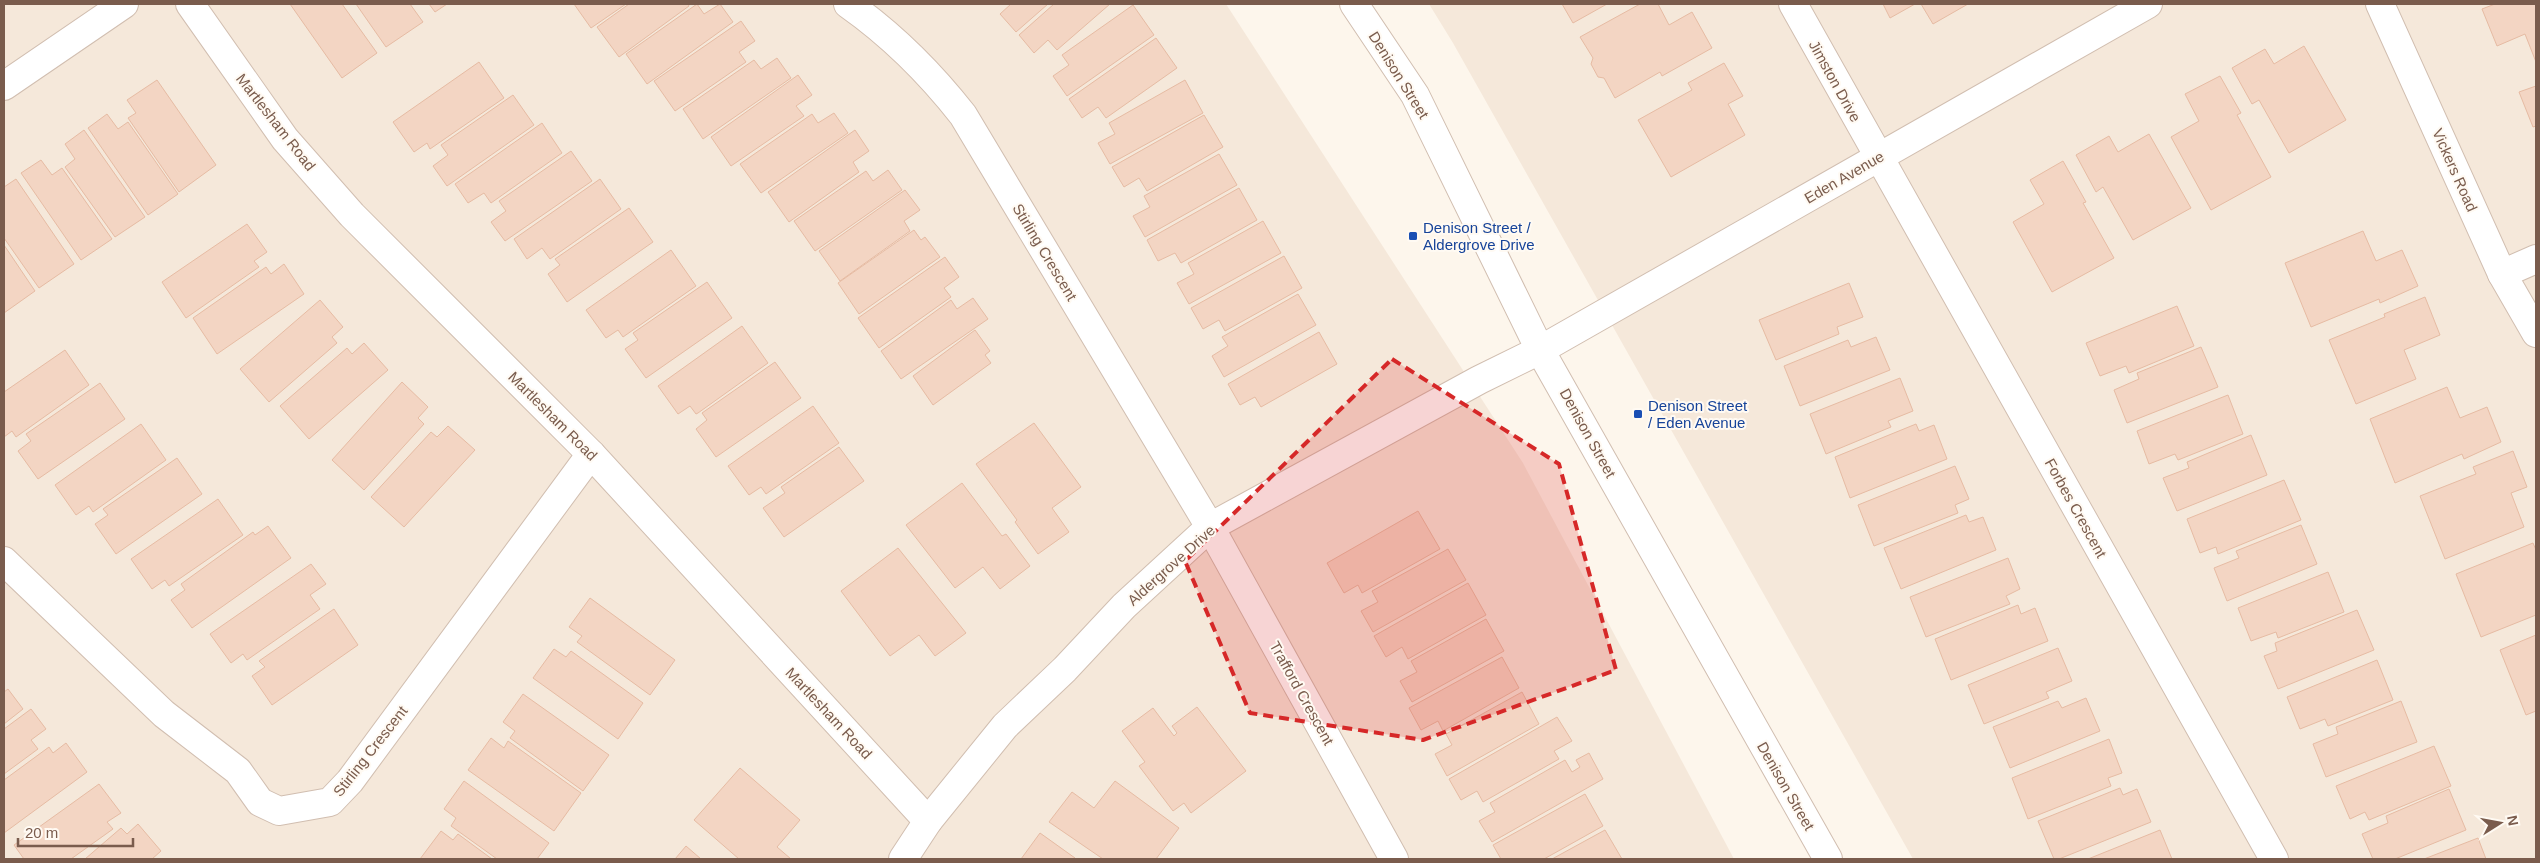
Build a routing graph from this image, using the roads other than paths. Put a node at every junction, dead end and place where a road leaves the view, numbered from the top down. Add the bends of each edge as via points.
1 (124, 4) edge
2 (190, 4) edge
3 (848, 4) edge
4 (1354, 4) edge
5 (1793, 4) edge
6 (2148, 4) edge
7 (2380, 4) edge
8 (4, 86) edge
9 (1878, 157) junction
10 (2536, 259) edge
11 (2502, 274) junction
12 (2536, 333) edge
13 (1540, 350) junction
14 (591, 454) junction
15 (1210, 527) junction
16 (4, 561) edge
17 (928, 820) junction
18 (903, 859) edge
19 (1394, 859) edge
20 (1828, 859) edge
21 (2274, 859) edge

1 - 8 street
2 - 14 street, Martlesham Road via 285,139 352,215
3 - 15 street, Stirling Crescent via 934,79 963,115
4 - 13 street, Denison Street via 1415,95
5 - 9 street, Jimston Drive
6 - 9 street, Eden Avenue
7 - 11 street, Vickers Road
9 - 13 street, Eden Avenue
9 - 21 street, Forbes Crescent
10 - 11 street
11 - 12 street, Vickers Road
13 - 15 street, Aldergrove Drive
13 - 20 street, Denison Street
14 - 16 street, Stirling Crescent via 350,781 330,802 279,811 260,802 238,771 164,714
14 - 17 street, Martlesham Road
15 - 17 street, Aldergrove Drive via 1124,606 1005,726
15 - 19 street, Trafford Crescent
17 - 18 street, Aldergrove Drive

